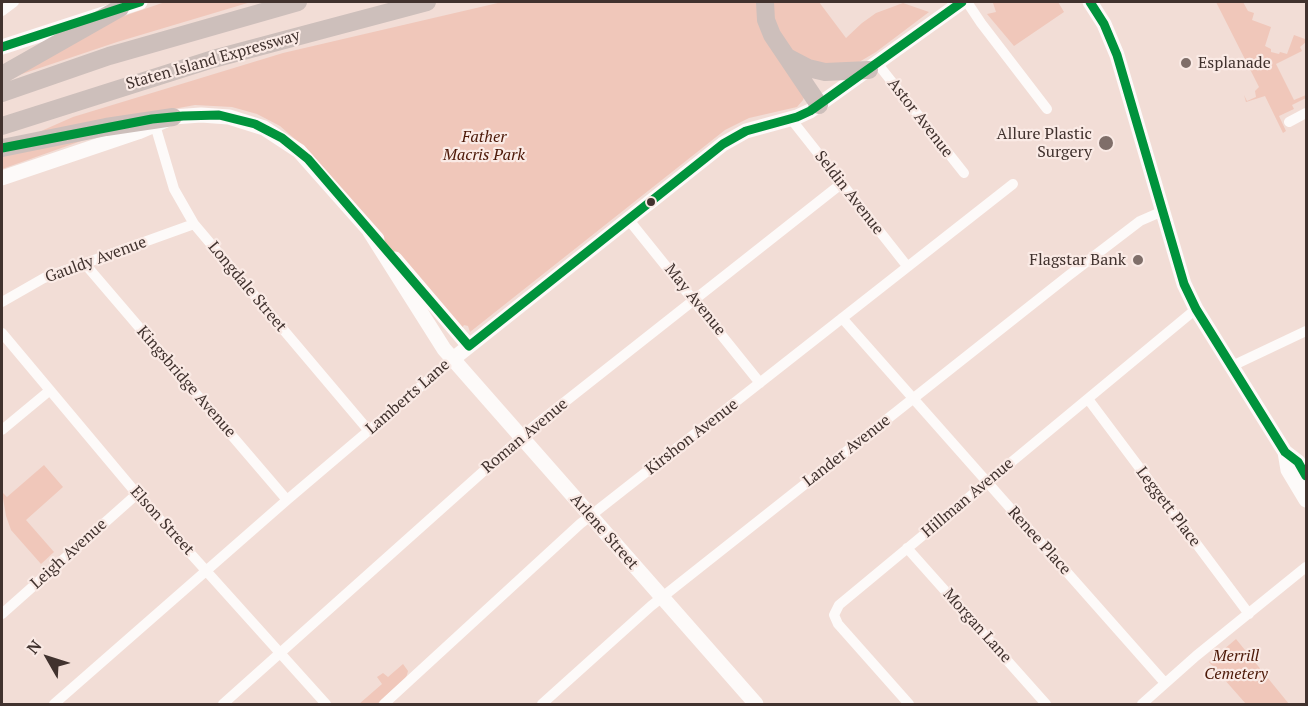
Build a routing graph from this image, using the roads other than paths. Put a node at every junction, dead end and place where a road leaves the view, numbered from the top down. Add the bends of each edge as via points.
1 (14, 2) edge
2 (140, 2) edge
3 (298, 2) edge
4 (427, 2) edge
5 (765, 2) edge
6 (962, 2) edge
7 (967, 2) edge
8 (1090, 2) edge
9 (120, 8) junction
10 (2, 11) edge
11 (2, 47) edge
12 (785, 56) junction
13 (873, 66) junction
14 (2, 75) edge
15 (2, 93) edge
16 (819, 105) junction
17 (1047, 109) dead end
18 (1306, 113) edge
19 (173, 117) junction
20 (791, 119) junction
21 (1289, 122) dead end
22 (155, 125) junction
23 (2, 126) edge
24 (2, 148) edge
25 (964, 173) dead end
26 (2, 178) edge
27 (841, 184) junction
28 (1013, 184) dead end
29 (1163, 211) junction
30 (628, 219) junction
31 (194, 224) junction
32 (370, 232) junction
33 (85, 264) junction
34 (907, 266) junction
35 (695, 300) junction
36 (2, 302) edge
37 (1196, 309) junction
38 (842, 318) junction
39 (1306, 331) edge
40 (2, 333) edge
41 (468, 346) junction
42 (453, 359) junction
43 (1232, 366) junction
44 (760, 382) junction
45 (49, 391) junction
46 (913, 399) junction
47 (1088, 399) junction
48 (2, 430) edge
49 (369, 431) junction
50 (522, 437) junction
51 (1285, 452) junction
52 (1306, 476) edge
53 (987, 483) junction
54 (137, 494) junction
55 (287, 500) junction
56 (1306, 500) edge
57 (591, 516) junction
58 (907, 548) junction
59 (1306, 567) edge
60 (207, 570) junction
61 (662, 597) junction
62 (2, 614) edge
63 (1249, 614) junction
64 (281, 653) junction
65 (1165, 684) junction
66 (54, 705) edge
67 (223, 705) edge
68 (326, 705) edge
69 (384, 705) edge
70 (542, 705) edge
71 (756, 705) edge
72 (909, 705) edge
73 (1046, 705) edge
74 (1142, 705) edge

1 - 10 street
2 - 9 main road
3 - 15 highway, Staten Island Expressway via 109,56
4 - 23 highway, Staten Island Expressway via 202,62
5 - 12 highway via 768,27
6 - 13 main road, Lamberts Lane
7 - 17 street
8 - 29 main road via 1117,55
9 - 11 main road
9 - 14 highway
12 - 13 highway via 816,71 844,72
12 - 16 highway
13 - 16 main road, Lamberts Lane
13 - 25 street, Astor Avenue
16 - 20 main road, Lamberts Lane
18 - 21 street
19 - 22 main road
19 - 24 highway
19 - 32 main road via 229,117 273,132 308,159
20 - 27 street, Seldin Avenue
20 - 30 main road, Lamberts Lane via 754,128 731,139
22 - 26 main road
22 - 31 street, Longdale Street via 174,189
27 - 34 street, Seldin Avenue
27 - 35 street, Roman Avenue
28 - 34 street, Kirshon Avenue
29 - 37 main road via 1184,284
29 - 46 street, Lander Avenue via 1140,221
30 - 35 street, May Avenue
30 - 41 main road, Lamberts Lane
31 - 33 street, Gauldy Avenue
31 - 49 street, Longdale Street
32 - 41 main road
32 - 42 main road, Arlene Street
33 - 36 street, Gauldy Avenue via 44,278
33 - 55 street, Kingsbridge Avenue
34 - 38 street, Kirshon Avenue
35 - 44 street, May Avenue
35 - 50 street, Roman Avenue
37 - 43 main road
37 - 47 street, Hillman Avenue
38 - 44 street, Kirshon Avenue
38 - 46 street, Renee Place
39 - 43 street
40 - 45 street, Elson Street
41 - 42 main road, Lamberts Lane
42 - 49 street, Lamberts Lane
42 - 50 main road, Arlene Street
43 - 51 main road
44 - 57 street, Kirshon Avenue
45 - 48 street
45 - 54 street, Elson Street
46 - 53 street, Renee Place
46 - 61 street, Lander Avenue
47 - 53 street, Hillman Avenue
47 - 63 street, Leggett Place
49 - 55 street, Lamberts Lane
50 - 57 main road, Arlene Street
50 - 64 street, Roman Avenue
51 - 52 main road via 1298,462
51 - 56 main road via 1288,470
53 - 58 street, Hillman Avenue
53 - 65 street, Renee Place
54 - 60 street, Elson Street
54 - 62 street, Leigh Avenue
55 - 60 street, Lamberts Lane
57 - 61 main road, Arlene Street
57 - 69 street, Kirshon Avenue
58 - 72 street, Hillman Avenue via 839,605 834,615
58 - 73 street, Morgan Lane
59 - 63 street
60 - 64 street, Elson Street
60 - 66 street, Lamberts Lane
61 - 70 street, Lander Avenue
61 - 71 main road, Arlene Street
63 - 65 street
64 - 67 street, Roman Avenue
64 - 68 street, Elson Street
65 - 74 street

